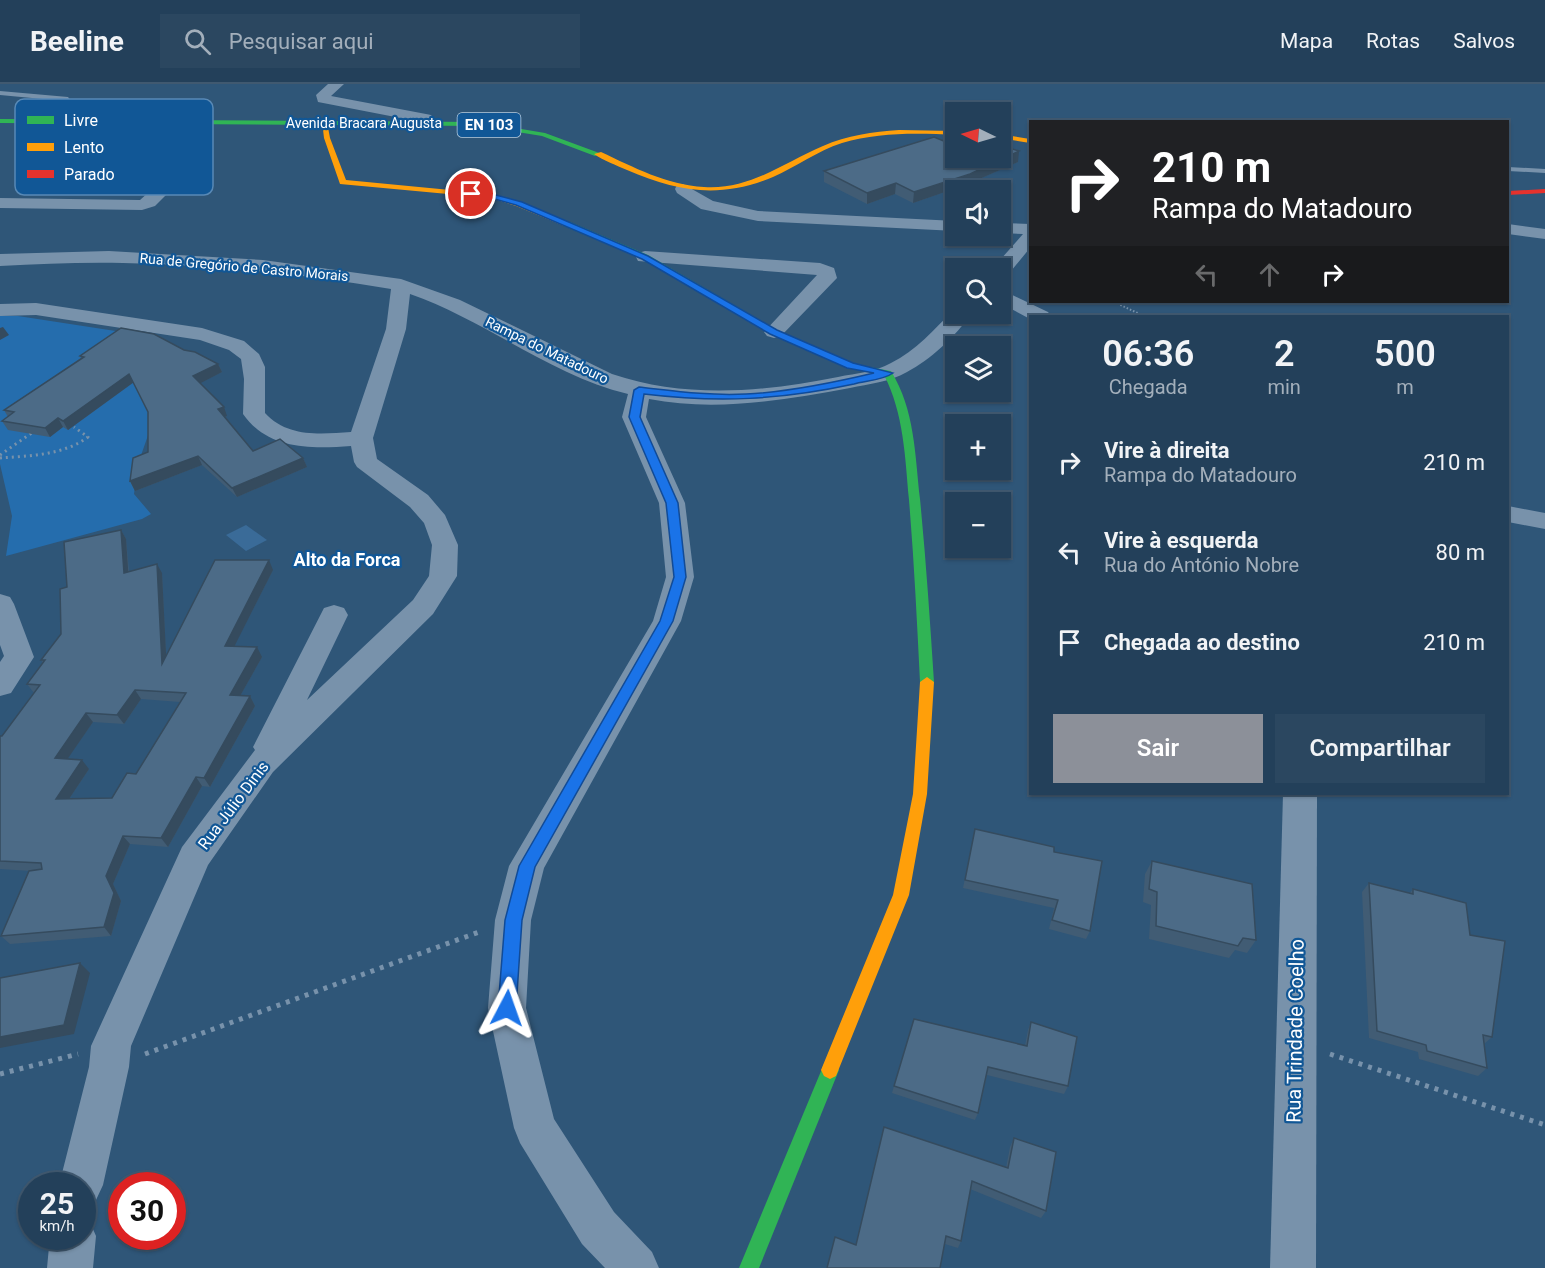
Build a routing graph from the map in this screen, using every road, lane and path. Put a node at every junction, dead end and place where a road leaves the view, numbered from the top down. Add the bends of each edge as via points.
1 (337, 84) edge
2 (0, 93) edge
3 (68, 99) edge
4 (0, 121) edge
5 (15, 122) edge
6 (213, 122) edge
7 (324, 122) junction
8 (429, 122) junction
9 (945, 133) edge
10 (1011, 138) edge
11 (1029, 141) edge
12 (1509, 169) edge
13 (1545, 171) edge
14 (683, 189) junction
15 (1545, 191) edge
16 (1509, 193) edge
17 (156, 195) edge
18 (0, 203) edge
19 (945, 225) edge
20 (1011, 228) edge
21 (1029, 229) edge
22 (1509, 229) edge
23 (1545, 234) edge
24 (1029, 238) edge
25 (1509, 245) edge
26 (1545, 246) edge
27 (645, 257) junction
28 (1011, 259) edge
29 (0, 260) edge
30 (401, 285) junction
31 (1011, 301) edge
32 (1116, 303) edge
33 (0, 310) edge
34 (1039, 315) edge
35 (1142, 315) edge
36 (951, 324) edge
37 (774, 332) junction
38 (888, 373) junction
39 (639, 390) junction
40 (74, 428) edge
41 (36, 431) edge
42 (361, 438) junction
43 (0, 457) edge
44 (1509, 514) edge
45 (1545, 521) edge
46 (0, 604) edge
47 (334, 615) dead end
48 (0, 685) edge
49 (262, 763) junction
50 (1300, 795) edge
51 (513, 920) junction
52 (1295, 1043) junction
53 (110, 1057) junction
54 (0, 1074) edge
55 (1545, 1125) edge
56 (84, 1172) edge
57 (72, 1250) edge
58 (70, 1268) edge
59 (636, 1268) edge
60 (750, 1268) edge
61 (1293, 1268) edge

1 - 8 street via 323,99 426,118
2 - 3 lane
4 - 5 street, Avenida Bracara Augusta / EN 103
6 - 7 street, Avenida Bracara Augusta / EN 103
7 - 8 street, Avenida Bracara Augusta / EN 103
7 - 27 street via 343,182 492,196
8 - 14 street, Avenida Bracara Augusta / EN 103 via 490,125 551,135 647,178
9 - 14 street, Avenida Bracara Augusta / EN 103 via 884,133 850,138 745,187
10 - 11 street
12 - 13 lane
14 - 19 street via 706,205 758,216
15 - 16 street
17 - 18 street via 142,205
20 - 21 street
22 - 23 street
24 - 28 street
25 - 26 street
27 - 37 street
27 - 37 street via 827,272 827,278
29 - 30 street, Rua de Gregório de Castro Morais via 145,258 290,268
30 - 39 street, Rampa do Matadouro via 446,300 605,380
30 - 42 street via 396,329
31 - 34 street
32 - 35 path
33 - 42 street via 36,309 227,341 247,351 255,362 254,414 267,428 290,438
36 - 38 street, Rampa do Matadouro via 921,353
37 - 38 street via 850,366
38 - 39 street, Rampa do Matadouro via 814,390 746,397 694,397
38 - 60 street via 907,424 920,559 927,673 920,794 901,895
39 - 51 street via 634,417 672,503 680,577 667,621 527,866
40 - 43 path via 88,437 83,442
41 - 43 path
42 - 49 street, Rua Júlio Dinis via 366,462 419,501 436,521 445,545 443,576 423,607
44 - 45 street
46 - 48 street via 20,657
47 - 49 street
49 - 53 street, Rua Júlio Dinis via 194,857
50 - 52 street, Rua Trindade Coelho
51 - 53 path
51 - 59 street via 507,1008 535,1128 598,1228
52 - 55 path
52 - 61 street, Rua Trindade Coelho
53 - 54 path
53 - 56 street, Rua Júlio Dinis
57 - 58 street

